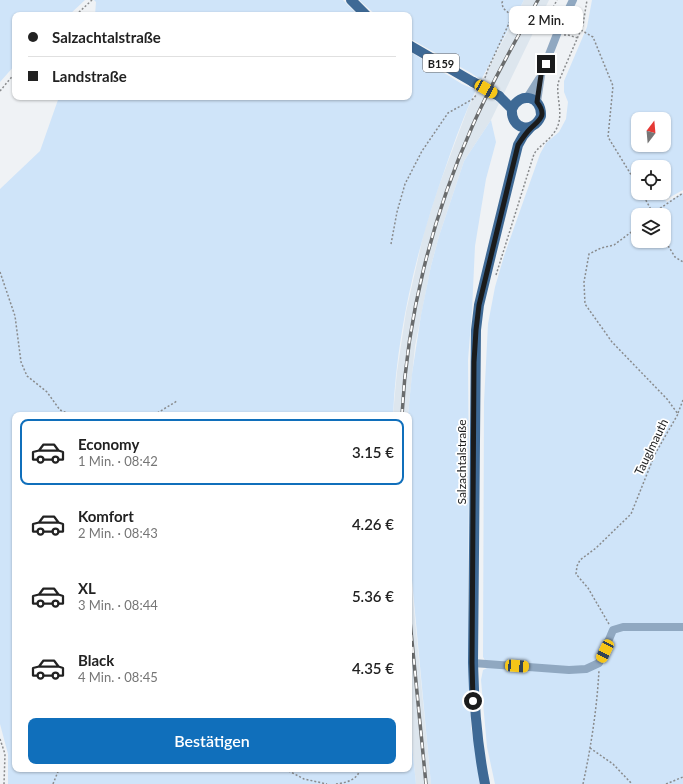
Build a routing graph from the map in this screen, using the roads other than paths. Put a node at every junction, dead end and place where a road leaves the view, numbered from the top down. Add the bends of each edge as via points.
1 (351, 0) edge
2 (573, 0) edge
3 (363, 12) edge
4 (412, 47) edge
5 (541, 75) junction
6 (519, 102) junction
7 (537, 102) junction
8 (514, 121) junction
9 (531, 127) junction
10 (518, 145) junction
11 (683, 627) edge
12 (472, 663) junction
13 (485, 784) edge

1 - 3 main road
2 - 5 street
4 - 6 main road, B159, bridge via 478,82 498,96
5 - 6 street
5 - 7 street
6 - 7 main road, B159
6 - 8 main road, Salzachtalstraße via 512,117
7 - 9 main road, Salzachtalstraße via 541,116 536,125
8 - 9 main road via 521,127
8 - 10 main road, Salzachtalstraße
9 - 10 main road, Salzachtalstraße
10 - 12 main road, Salzachtalstraße via 479,305 476,330
11 - 12 street via 623,627 613,630 599,662 586,669
12 - 13 main road, Salzachtalstraße via 476,735

